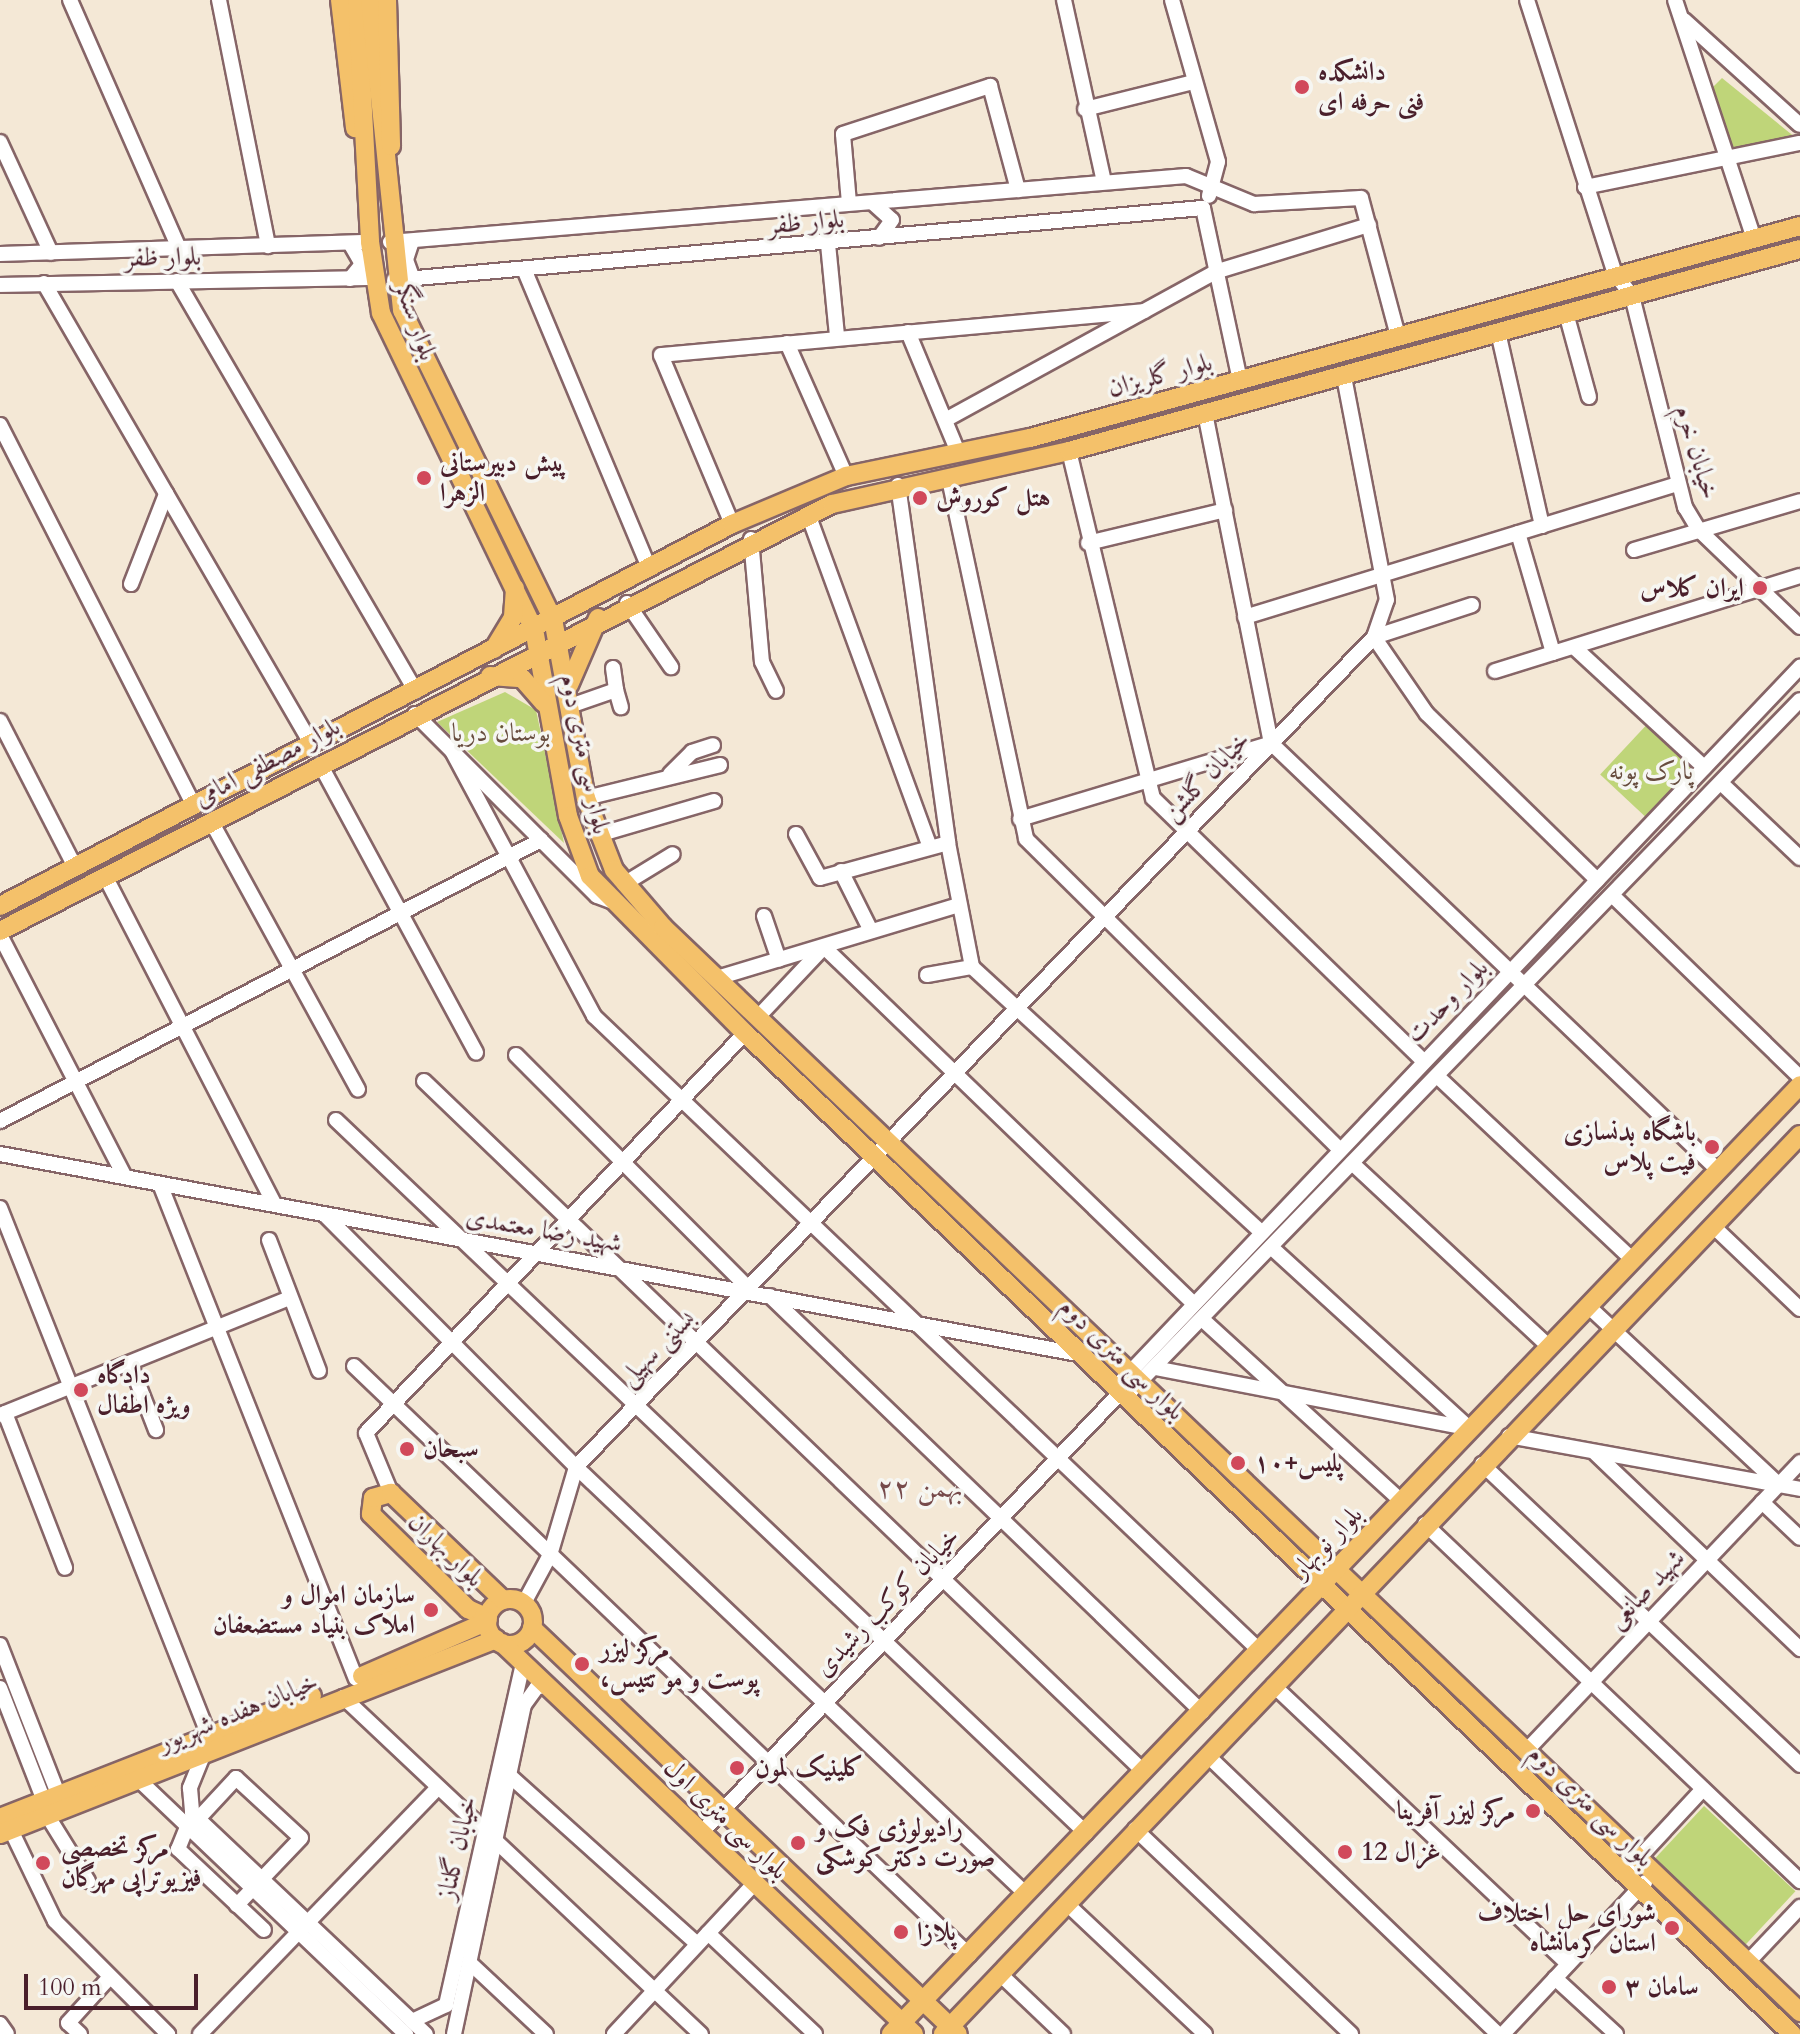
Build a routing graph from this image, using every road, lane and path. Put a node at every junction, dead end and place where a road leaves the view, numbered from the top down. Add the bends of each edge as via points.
1 (70, 0) edge
2 (219, 0) edge
3 (340, 0) edge
4 (357, 0) edge
5 (370, 0) edge
6 (1064, 0) edge
7 (1172, 0) edge
8 (1527, 0) edge
9 (1675, 0) edge
10 (389, 3) edge
11 (1681, 17) junction
12 (1193, 82) junction
13 (1085, 109) junction
14 (1800, 125) edge
15 (0, 142) edge
16 (1800, 143) edge
17 (1732, 158) junction
18 (1104, 182) junction
19 (1585, 187) junction
20 (1018, 190) junction
21 (1211, 191) junction
22 (873, 202) junction
23 (849, 203) junction
24 (377, 206) junction
25 (1203, 208) junction
26 (1369, 225) junction
27 (1800, 226) edge
28 (875, 239) junction
29 (1754, 239) junction
30 (412, 241) junction
31 (370, 242) junction
32 (390, 242) junction
33 (350, 243) junction
34 (828, 244) junction
35 (268, 246) junction
36 (1800, 249) edge
37 (51, 253) junction
38 (181, 253) junction
39 (0, 254) edge
40 (524, 269) junction
41 (1215, 272) junction
42 (1615, 274) junction
43 (374, 278) junction
44 (350, 279) junction
45 (404, 280) junction
46 (177, 281) junction
47 (44, 283) junction
48 (0, 285) edge
49 (1632, 296) junction
50 (1144, 311) junction
51 (1566, 313) junction
52 (908, 332) junction
53 (1498, 332) junction
54 (837, 336) junction
55 (1398, 336) junction
56 (787, 343) junction
57 (1344, 376) junction
58 (1240, 380) junction
59 (1589, 397) dead end
60 (1205, 413) junction
61 (947, 419) junction
62 (0, 425) edge
63 (1069, 451) junction
64 (958, 452) junction
65 (846, 476) junction
66 (949, 479) junction
67 (1676, 484) junction
68 (898, 485) junction
69 (166, 494) junction
70 (1800, 501) edge
71 (1225, 510) junction
72 (808, 514) junction
73 (732, 524) junction
74 (1542, 526) junction
75 (1699, 530) junction
76 (1518, 533) junction
77 (751, 539) junction
78 (1088, 543) junction
79 (1634, 550) dead end
80 (649, 568) junction
81 (1384, 574) junction
82 (1800, 576) edge
83 (515, 581) junction
84 (131, 584) dead end
85 (541, 589) junction
86 (1760, 589) junction
87 (627, 603) junction
88 (1472, 605) dead end
89 (578, 606) junction
90 (1245, 617) junction
91 (598, 618) junction
92 (553, 619) junction
93 (1800, 627) edge
94 (534, 629) junction
95 (1374, 637) junction
96 (558, 639) junction
97 (1575, 648) junction
98 (538, 650) junction
99 (491, 652) junction
100 (1553, 653) junction
101 (671, 667) dead end
102 (1800, 667) edge
103 (613, 668) dead end
104 (1495, 671) dead end
105 (487, 676) junction
106 (616, 690) junction
107 (416, 691) junction
108 (776, 691) dead end
109 (569, 699) junction
110 (1800, 700) edge
111 (621, 707) dead end
112 (547, 709) junction
113 (415, 714) junction
114 (0, 721) edge
115 (1271, 743) junction
116 (312, 745) junction
117 (713, 745) dead end
118 (452, 751) junction
119 (320, 764) junction
120 (720, 765) dead end
121 (1704, 767) junction
122 (670, 774) junction
123 (1145, 781) junction
124 (1721, 783) junction
125 (586, 798) junction
126 (714, 801) dead end
127 (194, 805) junction
128 (1020, 819) junction
129 (211, 821) junction
130 (1188, 830) junction
131 (796, 834) dead end
132 (598, 835) junction
133 (541, 840) junction
134 (948, 843) junction
135 (929, 844) junction
136 (673, 854) dead end
137 (509, 856) junction
138 (1800, 858) edge
139 (75, 867) junction
140 (841, 871) junction
141 (105, 876) junction
142 (1597, 880) junction
143 (624, 884) junction
144 (1613, 896) junction
145 (611, 901) junction
146 (0, 906) edge
147 (956, 906) junction
148 (401, 912) junction
149 (764, 916) dead end
150 (1101, 921) junction
151 (871, 931) junction
152 (0, 933) edge
153 (824, 947) junction
154 (779, 960) junction
155 (972, 967) junction
156 (292, 969) junction
157 (1510, 970) junction
158 (927, 975) dead end
159 (717, 978) junction
160 (1525, 985) junction
161 (1018, 1008) junction
162 (758, 1017) junction
163 (183, 1026) junction
164 (745, 1033) junction
165 (476, 1053) dead end
166 (516, 1055) dead end
167 (1423, 1061) junction
168 (956, 1075) junction
169 (1437, 1076) junction
170 (1800, 1077) edge
171 (77, 1081) junction
172 (424, 1081) dead end
173 (1800, 1085) edge
174 (358, 1089) dead end
175 (682, 1099) junction
176 (336, 1120) dead end
177 (0, 1121) edge
178 (1800, 1135) edge
179 (890, 1143) junction
180 (1339, 1149) junction
181 (0, 1154) edge
182 (875, 1158) junction
183 (623, 1161) junction
184 (1352, 1163) junction
185 (1718, 1170) junction
186 (125, 1177) junction
187 (160, 1184) junction
188 (275, 1205) junction
189 (0, 1208) edge
190 (324, 1214) junction
191 (568, 1218) junction
192 (812, 1224) junction
193 (1713, 1226) junction
194 (1261, 1232) junction
195 (458, 1239) junction
196 (269, 1240) dead end
197 (1271, 1247) junction
198 (536, 1253) junction
199 (1632, 1259) junction
200 (617, 1268) junction
201 (506, 1282) junction
202 (750, 1290) junction
203 (769, 1295) junction
204 (290, 1298) junction
205 (1193, 1303) junction
206 (1588, 1306) junction
207 (1800, 1309) edge
208 (1202, 1319) junction
209 (917, 1324) junction
210 (218, 1327) junction
211 (1613, 1331) junction
212 (451, 1341) junction
213 (695, 1344) junction
214 (1549, 1347) junction
215 (1078, 1354) junction
216 (130, 1363) junction
217 (354, 1366) dead end
218 (319, 1371) dead end
219 (1142, 1373) junction
220 (71, 1386) junction
221 (1286, 1392) junction
222 (1120, 1393) junction
223 (392, 1402) junction
224 (635, 1405) junction
225 (3, 1414) edge
226 (1471, 1429) junction
227 (156, 1430) dead end
228 (1509, 1436) junction
229 (1594, 1452) junction
230 (1058, 1458) junction
231 (1800, 1462) edge
232 (1482, 1464) junction
233 (576, 1467) junction
234 (1778, 1485) junction
235 (1800, 1489) edge
236 (391, 1493) junction
237 (1401, 1501) junction
238 (1762, 1502) junction
239 (1001, 1518) junction
240 (1425, 1524) junction
241 (1800, 1538) edge
242 (550, 1555) junction
243 (1707, 1560) junction
244 (65, 1568) dead end
245 (1337, 1568) junction
246 (943, 1578) junction
247 (1321, 1585) junction
248 (1362, 1591) junction
249 (503, 1600) junction
250 (524, 1603) junction
251 (1346, 1609) junction
252 (488, 1620) junction
253 (1648, 1622) junction
254 (532, 1628) junction
255 (499, 1641) junction
256 (884, 1641) junction
257 (0, 1645) edge
258 (1800, 1649) edge
259 (1260, 1651) junction
260 (523, 1663) junction
261 (356, 1679) junction
262 (1591, 1682) junction
263 (1273, 1685) junction
264 (548, 1686) junction
265 (0, 1688) edge
266 (343, 1697) junction
267 (825, 1703) junction
268 (1202, 1712) junction
269 (513, 1730) junction
270 (207, 1744) junction
271 (1527, 1750) junction
272 (1207, 1755) junction
273 (767, 1763) junction
274 (1800, 1765) edge
275 (1144, 1772) junction
276 (510, 1776) junction
277 (139, 1780) junction
278 (437, 1789) junction
279 (1703, 1789) junction
280 (50, 1804) junction
281 (722, 1810) junction
282 (192, 1820) junction
283 (4, 1827) edge
284 (1135, 1829) junction
285 (702, 1832) junction
286 (1086, 1833) junction
287 (489, 1839) junction
288 (1639, 1858) junction
289 (1654, 1872) junction
290 (1624, 1874) junction
291 (88, 1881) dead end
292 (1800, 1881) edge
293 (755, 1883) junction
294 (258, 1884) junction
295 (1639, 1888) junction
296 (1026, 1894) junction
297 (1066, 1903) junction
298 (237, 1905) junction
299 (1800, 1907) edge
300 (304, 1928) junction
301 (264, 1930) dead end
302 (703, 1939) junction
303 (969, 1955) junction
304 (1748, 1962) junction
305 (470, 1963) junction
306 (1568, 1964) junction
307 (1000, 1974) junction
308 (1555, 1978) junction
309 (108, 1979) junction
310 (655, 1990) junction
311 (923, 2001) junction
312 (1800, 2012) edge
313 (0, 2024) edge
314 (409, 2028) edge
315 (902, 2030) edge
316 (950, 2032) edge
317 (7, 2034) edge
318 (80, 2034) edge
319 (168, 2034) edge
320 (200, 2034) edge
321 (426, 2034) edge
322 (454, 2034) edge
323 (546, 2034) edge
324 (614, 2034) edge
325 (701, 2034) edge
326 (815, 2034) edge
327 (1063, 2034) edge
328 (1205, 2034) edge
329 (1351, 2034) edge
330 (1500, 2034) edge
331 (1616, 2034) edge
332 (1792, 2034) edge

1 - 38 street
2 - 35 street
3 - 24 main road
4 - 24 main road, بلوار سنگر
5 - 24 main road, بلوار سنگر
6 - 13 street
7 - 12 street
8 - 19 street
9 - 11 street
10 - 24 main road via 393,118
11 - 14 street
11 - 17 street
12 - 13 street
12 - 21 street via 1218,162
13 - 18 street
15 - 37 street
16 - 17 street
17 - 19 street
17 - 29 street
18 - 20 street, بلوار ظفر
18 - 21 street, بلوار ظفر via 1186,176 1201,178
19 - 42 street
20 - 22 street, بلوار ظفر
20 - 23 street via 990,86 843,134
21 - 25 street
21 - 26 street, بلوار ظفر via 1254,204 1361,198
22 - 23 street, بلوار ظفر
22 - 28 street via 892,220
23 - 30 street, بلوار ظفر
24 - 31 main road, بلوار سنگر
24 - 32 main road, بلوار سنگر
25 - 28 street, بلوار ظفر
25 - 41 street
26 - 41 street
26 - 55 street
27 - 29 main road, بلوار گلریزان
28 - 34 street, بلوار ظفر
29 - 42 main road, بلوار گلریزان
30 - 32 street, بلوار ظفر
30 - 45 street
31 - 33 street, بلوار ظفر
31 - 43 main road, بلوار سنگر
32 - 45 main road, بلوار سنگر
33 - 35 street, بلوار ظفر
33 - 44 street via 362,264
34 - 40 street, بلوار ظفر
34 - 54 street
35 - 38 street, بلوار ظفر
36 - 49 main road, بلوار گلریزان
37 - 38 street, بلوار ظفر
37 - 39 street, بلوار ظفر
40 - 45 street, بلوار ظفر
40 - 80 street
41 - 50 street
41 - 58 street
42 - 49 street
42 - 55 main road, بلوار گلریزان
43 - 44 street, بلوار ظفر
43 - 83 main road, بلوار سنگر via 394,347
44 - 46 street, بلوار ظفر
45 - 85 main road, بلوار سنگر via 414,338
46 - 47 street, بلوار ظفر
46 - 107 street
47 - 48 street, بلوار ظفر
47 - 69 street
49 - 51 main road, بلوار گلریزان
49 - 67 street, خیابان خرم
50 - 52 street
50 - 61 street
51 - 53 main road, بلوار گلریزان
51 - 59 street
52 - 54 street
52 - 61 street
53 - 57 main road, بلوار گلریزان
53 - 74 street
54 - 56 street
55 - 58 main road, بلوار گلریزان
56 - 65 street
56 - 73 street via 661,355
57 - 60 main road, بلوار گلریزان
57 - 81 street, خیابان گلشن
58 - 64 main road, بلوار گلریزان
60 - 63 main road, بلوار گلریزان
60 - 71 street
61 - 64 street
62 - 127 street
63 - 66 main road, بلوار گلریزان
63 - 78 street
64 - 65 main road, بلوار گلریزان
65 - 73 main road, بلوار گلریزان
66 - 68 main road, بلوار گلریزان
66 - 128 street
67 - 74 street
67 - 75 street, خیابان خرم
68 - 72 main road, بلوار گلریزان
68 - 134 street
69 - 84 street
69 - 116 street
70 - 75 street
71 - 78 street
71 - 90 street
72 - 77 main road, بلوار گلریزان
72 - 135 street
73 - 80 main road, بلوار گلریزان
74 - 76 street
75 - 79 street
75 - 86 street, خیابان خرم
76 - 81 street
76 - 100 street
77 - 87 main road, بلوار گلریزان
77 - 108 street via 762,662
78 - 123 street
80 - 89 main road, بلوار گلریزان
81 - 90 street
81 - 95 street, خیابان گلشن via 1387,600
82 - 86 street
83 - 94 main road, بلوار سنگر
83 - 99 main road via 513,617
85 - 89 main road
85 - 92 main road, بلوار سنگر
86 - 93 street, خیابان خرم
86 - 97 street
87 - 91 main road, بلوار گلریزان
87 - 101 street
88 - 95 street
89 - 92 main road, بلوار گلریزان
90 - 115 street
91 - 96 main road, بلوار گلریزان
91 - 109 main road
92 - 94 main road, بلوار مصطفی امامی
92 - 96 main road, بلوار سی متری دوم
94 - 98 main road, بلوار سی متری دوم
94 - 99 main road, بلوار مصطفی امامی
95 - 115 street, خیابان گلشن
95 - 142 street via 1427,714
96 - 98 main road, بلوار مصطفی امامی
96 - 109 main road, بلوار سی متری دوم
97 - 100 street
97 - 121 street
98 - 105 main road, بلوار مصطفی امامی
98 - 112 main road, بلوار سی متری دوم
99 - 107 main road, بلوار مصطفی امامی
100 - 104 street
102 - 121 street, بلوار وحدت
103 - 106 street
105 - 112 main road via 522,678
105 - 113 main road, بلوار مصطفی امامی
106 - 109 street
106 - 111 street
107 - 116 main road, بلوار مصطفی امامی
109 - 125 main road, بلوار سی متری دوم
110 - 124 street, بلوار وحدت
112 - 145 main road, بلوار سی متری دوم via 573,836
113 - 118 street
113 - 119 main road, بلوار مصطفی امامی
114 - 139 street
115 - 123 street
115 - 130 street, خیابان گلشن
115 - 157 street
116 - 127 main road, بلوار مصطفی امامی
117 - 122 street via 692,752
118 - 133 street
118 - 137 street
119 - 129 main road, بلوار مصطفی امامی
119 - 148 street
120 - 122 street
121 - 142 street, بلوار وحدت
122 - 125 street
123 - 128 street
123 - 130 street
124 - 138 street
124 - 144 street, بلوار وحدت
125 - 132 main road, بلوار سی متری دوم
126 - 132 street
127 - 139 main road, بلوار مصطفی امامی
128 - 150 street via 1026,839
129 - 141 main road, بلوار مصطفی امامی
129 - 156 street
130 - 150 street, خیابان گلشن
130 - 167 street
131 - 140 street via 820,878
132 - 143 main road, بلوار سی متری دوم
133 - 137 street
133 - 145 street
134 - 135 street
134 - 147 street
135 - 140 street
136 - 143 street
137 - 148 street
137 - 175 street via 594,1016
139 - 146 main road, بلوار مصطفی امامی
140 - 151 street
141 - 152 main road, بلوار مصطفی امامی
141 - 163 street
142 - 157 street, بلوار وحدت
143 - 159 main road, بلوار سی متری دوم
144 - 160 street, بلوار وحدت
144 - 170 street
145 - 164 main road, بلوار سی متری دوم
147 - 151 street
147 - 155 street
148 - 156 street
148 - 165 street
149 - 154 street
150 - 161 street, خیابان گلشن
150 - 180 street
151 - 153 street
152 - 171 street
153 - 154 street
153 - 162 street
153 - 168 street
154 - 159 street
155 - 158 street
155 - 161 street
156 - 163 street
156 - 174 street
157 - 160 street
157 - 167 street, بلوار وحدت
159 - 162 main road, بلوار سی متری دوم
160 - 169 street, بلوار وحدت
160 - 185 street
161 - 168 street, خیابان گلشن
161 - 194 street
162 - 179 main road, بلوار سی متری دوم
163 - 171 street
163 - 188 street
164 - 175 street
164 - 182 main road, بلوار سی متری دوم
166 - 183 street
167 - 180 street, بلوار وحدت
168 - 179 street, خیابان گلشن
168 - 205 street
169 - 184 street, بلوار وحدت
169 - 199 street
171 - 177 street
171 - 186 street
172 - 191 street
173 - 185 main road, بلوار نوبهار
175 - 183 street
175 - 192 street
176 - 195 street
178 - 193 main road
179 - 182 street, خیابان گلشن
179 - 219 main road, بلوار سی متری دوم
180 - 194 street, بلوار وحدت
181 - 186 street, شهید رضا معتمدی
182 - 192 street, بستنی سهیلی
182 - 215 main road, بلوار سی متری دوم
183 - 191 street
183 - 202 street
184 - 197 street, بلوار وحدت
184 - 214 street
185 - 199 main road, بلوار نوبهار
186 - 187 street, شهید رضا معتمدی
187 - 188 street, شهید رضا معتمدی
187 - 210 street
188 - 190 street, شهید رضا معتمدی
189 - 220 street
190 - 195 street, شهید رضا معتمدی
190 - 212 street
191 - 198 street
191 - 200 street
192 - 202 street, بستنی سهیلی
192 - 209 street
193 - 207 street
193 - 211 main road
194 - 205 street, بلوار وحدت
195 - 198 street, شهید رضا معتمدی
195 - 201 street
196 - 204 street
197 - 208 street, بلوار وحدت
197 - 226 street
198 - 200 street, شهید رضا معتمدی
198 - 201 street
199 - 206 main road, بلوار نوبهار
200 - 202 street, شهید رضا معتمدی
200 - 213 street
201 - 212 street
201 - 224 street
202 - 203 street, شهید رضا معتمدی
202 - 213 street, بستنی سهیلی
203 - 209 street, شهید رضا معتمدی
203 - 239 street
204 - 210 street
204 - 218 street
205 - 219 street, بلوار وحدت
206 - 211 street
206 - 214 main road, بلوار نوبهار
208 - 219 street, بلوار وحدت
208 - 221 street
209 - 215 street, شهید رضا معتمدی
209 - 230 street
210 - 216 street
210 - 261 street
211 - 228 main road
211 - 234 street
212 - 223 street
212 - 233 street
213 - 224 street, بستنی سهیلی
213 - 246 street
214 - 226 main road, بلوار نوبهار
215 - 222 main road, بلوار سی متری دوم
216 - 220 street
216 - 227 street
217 - 223 street
219 - 221 street
219 - 222 street, خیابان کوکب رشیدی
219 - 245 main road, بلوار سی متری دوم
220 - 225 street
220 - 270 street
221 - 226 street
221 - 237 street
222 - 230 street, خیابان کوکب رشیدی
222 - 247 main road, بلوار سی متری دوم
223 - 236 street via 366,1433
223 - 242 street
224 - 233 street, بستنی سهیلی
224 - 256 street
225 - 244 street
226 - 237 main road, بلوار نوبهار
228 - 229 street
228 - 232 main road
229 - 234 street
229 - 243 street
230 - 239 street, خیابان کوکب رشیدی
230 - 259 street
231 - 234 street, شهید صانعی
232 - 240 main road
232 - 253 street
233 - 242 street, بستنی سهیلی
233 - 267 street
234 - 235 street
234 - 238 street, شهید صانعی
236 - 249 main road, بلوار بهاران
236 - 252 main road, بلوار بهاران via 373,1498 371,1514 468,1609
237 - 245 main road, بلوار نوبهار
238 - 241 street
238 - 243 street, شهید صانعی
239 - 246 street, خیابان کوکب رشیدی
239 - 268 street
240 - 248 main road
240 - 262 street
242 - 250 street, بستنی سهیلی
242 - 273 street
243 - 253 street, شهید صانعی
243 - 258 street
245 - 247 main road, بلوار نوبهار
245 - 248 main road, بلوار سی متری دوم
246 - 256 street, خیابان کوکب رشیدی
246 - 275 street
247 - 251 main road, بلوار سی متری دوم
247 - 259 main road, بلوار نوبهار
248 - 251 main road
248 - 271 main road, بلوار سی متری دوم
249 - 250 main road
249 - 252 main road
250 - 254 main road
251 - 263 main road
251 - 290 main road, بلوار سی متری دوم
252 - 255 main road
252 - 261 main road, خیابان هفده شهریور
253 - 262 street, شهید صانعی
253 - 274 street
254 - 255 main road via 517,1643
254 - 281 main road, بلوار سی متری اول
255 - 260 main road, بلوار سی متری اول
255 - 266 main road, خیابان هفده شهریور
256 - 267 street, خیابان کوکب رشیدی
256 - 286 street
257 - 280 street
259 - 268 main road, بلوار نوبهار
260 - 264 main road, بلوار سی متری اول
260 - 269 street, خیابان گلناز
261 - 270 main road, خیابان هفده شهریور
262 - 271 street, شهید صانعی
262 - 279 street
263 - 272 main road
263 - 306 street
264 - 269 street, خیابان گلناز via 529,1695
264 - 285 main road, بلوار سی متری اول
265 - 280 street
266 - 270 main road, خیابان هفده شهریور
266 - 278 street
267 - 273 street, خیابان کوکب رشیدی
267 - 296 street
268 - 275 main road, بلوار نوبهار
269 - 276 street, خیابان گلناز
269 - 287 street, خیابان گلناز
270 - 277 main road, خیابان هفده شهریور
270 - 280 main road, خیابان هفده شهریور
270 - 282 street via 190,1788
271 - 288 main road, بلوار سی متری دوم
272 - 284 main road
272 - 330 street
273 - 281 street, خیابان کوکب رشیدی
273 - 303 street
275 - 286 main road, بلوار نوبهار
276 - 287 street, خیابان گلناز
276 - 302 street
277 - 280 main road, خیابان هفده شهریور
277 - 282 street
278 - 287 street
278 - 300 street
279 - 288 street
279 - 292 street
280 - 283 main road, خیابان هفده شهریور
280 - 291 street
281 - 285 street, خیابان کوکب رشیدی
281 - 311 main road, بلوار سی متری اول
282 - 294 street
282 - 294 street via 236,1778 301,1838
282 - 298 street via 178,1849
283 - 309 street via 55,1921
284 - 297 main road
284 - 329 street
285 - 293 main road, بلوار سی متری اول
286 - 296 main road, بلوار نوبهار
287 - 305 street, خیابان گلناز
287 - 310 street
287 - 314 street, خیابان گلناز via 446,2005
288 - 289 main road, بلوار سی متری دوم
288 - 290 street
289 - 295 street
289 - 304 main road, بلوار سی متری دوم
290 - 295 main road, بلوار سی متری دوم
293 - 302 street
293 - 315 main road, بلوار سی متری اول
294 - 298 street
294 - 300 street
295 - 306 street
295 - 332 main road, بلوار سی متری دوم
296 - 303 main road, بلوار نوبهار
297 - 307 main road
297 - 328 street
298 - 301 street
299 - 304 street
300 - 314 street
300 - 320 street
302 - 310 street
302 - 326 street
303 - 311 main road, بلوار نوبهار
304 - 312 main road, بلوار سی متری دوم
305 - 322 street, خیابان گلناز
305 - 323 street
306 - 308 street
307 - 316 main road
307 - 327 street
308 - 330 street
308 - 331 street
309 - 318 street via 68,2023
309 - 319 street
310 - 324 street
310 - 325 street
311 - 315 main road, بلوار نوبهار
311 - 316 main road, بلوار سی متری اول
313 - 317 street
314 - 321 street

